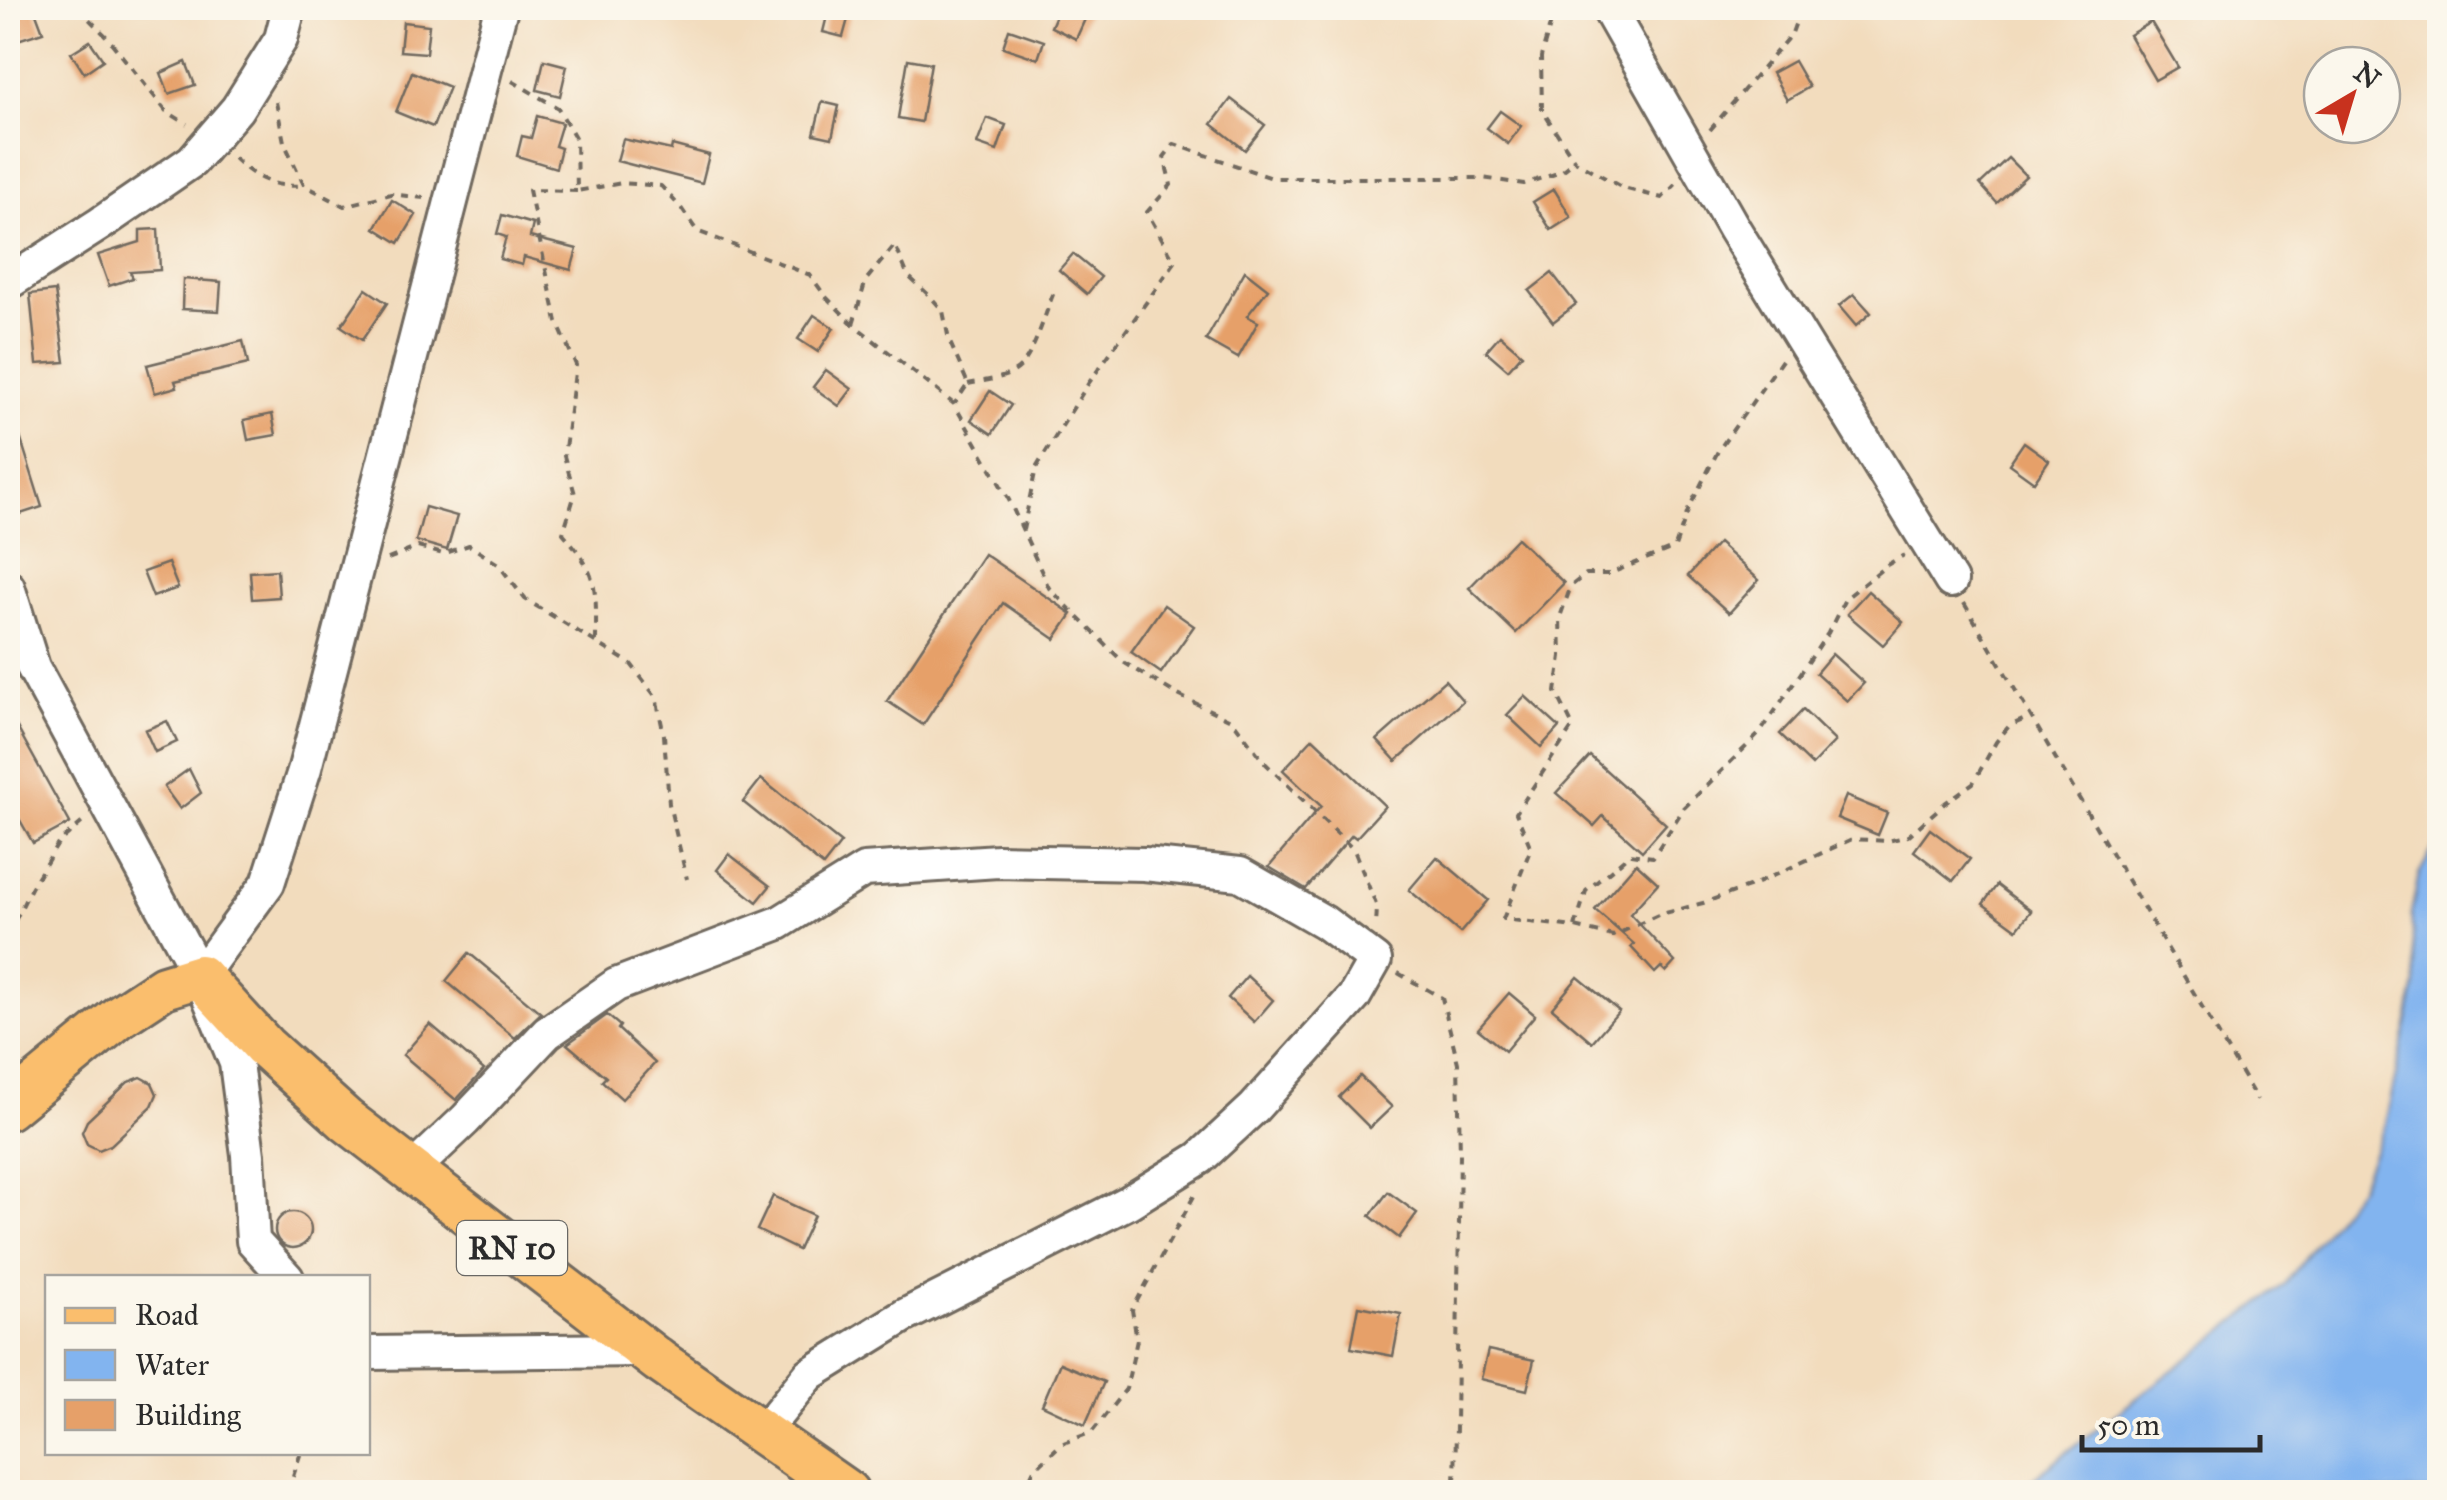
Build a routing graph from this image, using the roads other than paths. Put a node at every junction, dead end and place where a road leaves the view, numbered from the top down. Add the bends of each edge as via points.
1 (289, 8) edge
2 (501, 8) edge
3 (1608, 8) edge
4 (8, 283) edge
5 (1951, 581) road end
6 (8, 587) edge
7 (200, 976) junction
8 (8, 1108) edge
9 (411, 1170) junction
10 (284, 1275) edge
11 (646, 1350) junction
12 (370, 1353) edge
13 (762, 1433) junction
14 (847, 1492) edge

1 - 4 street via 281,39 237,109 192,161
2 - 7 street via 304,768 268,883
3 - 5 street
6 - 7 street via 34,667
7 - 8 main road via 164,988 120,1016
7 - 9 main road, RN 10 via 278,1058
7 - 10 street via 236,1063 253,1241
9 - 11 main road, RN 10
9 - 13 street via 547,1033 616,985 779,923 864,870 998,862 1144,864 1240,874 1375,960 1342,1011 1200,1158 1129,1202 904,1316 810,1374
11 - 12 street
11 - 13 main road, RN 10
13 - 14 main road, RN 10

